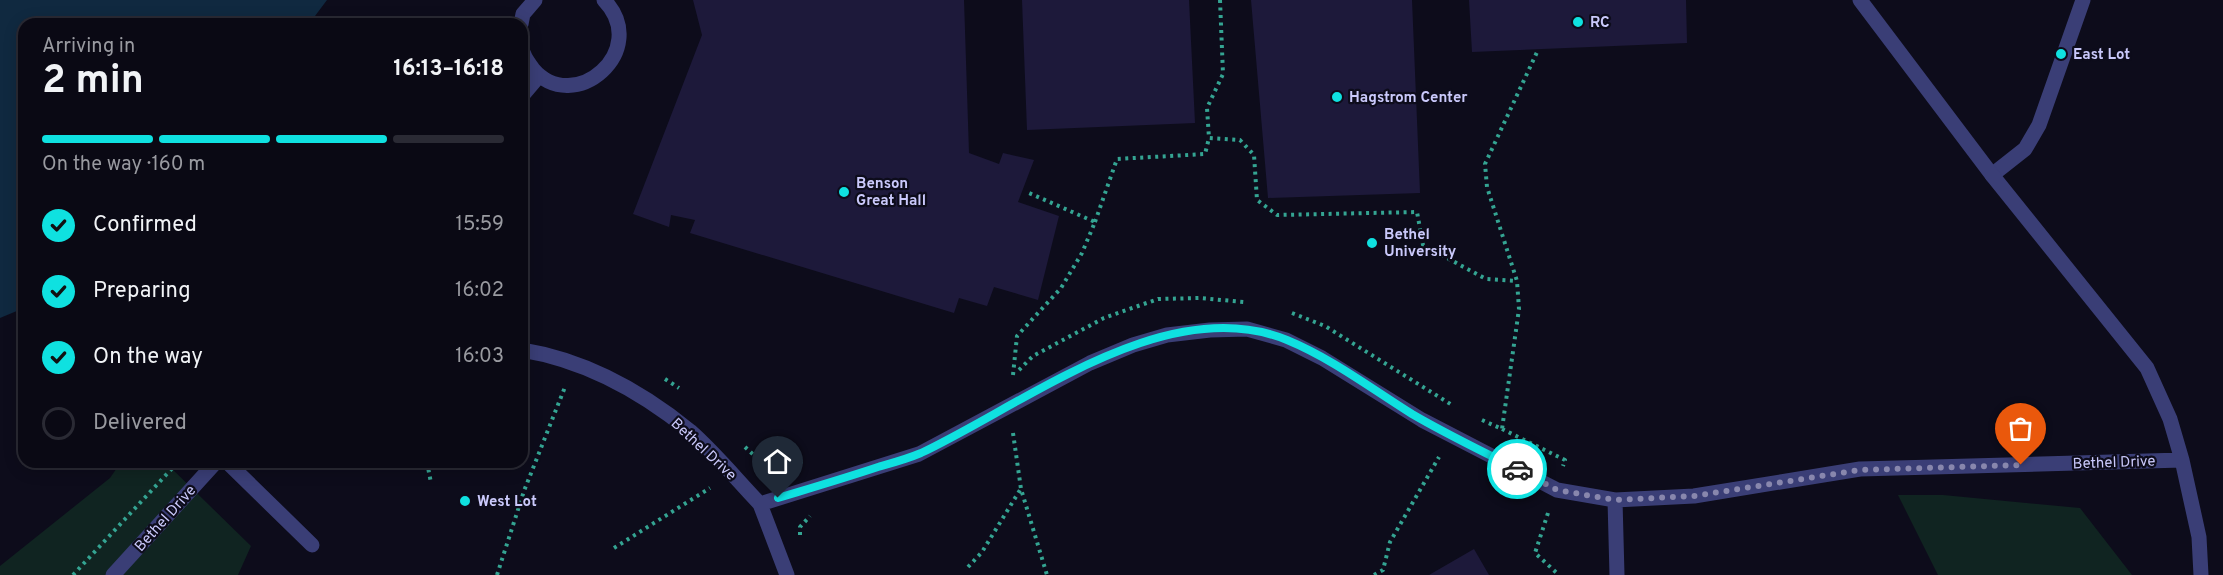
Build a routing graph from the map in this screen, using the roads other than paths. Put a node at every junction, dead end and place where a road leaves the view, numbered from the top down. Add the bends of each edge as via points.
1 (535, 0) edge
2 (604, 0) edge
3 (1860, 0) edge
4 (2083, 0) edge
5 (522, 18) edge
6 (528, 63) edge
7 (539, 76) junction
8 (528, 89) edge
9 (1992, 175) junction
10 (528, 352) edge
11 (2182, 460) junction
12 (211, 468) edge
13 (233, 468) edge
14 (1615, 500) junction
15 (760, 504) junction
16 (312, 545) dead end
17 (113, 575) edge
18 (787, 575) edge
19 (1617, 575) edge
20 (2201, 575) edge

1 - 5 street
2 - 7 street via 618,25 619,43 612,62 598,76 577,85 555,84
3 - 9 street
4 - 9 street via 2039,125 2025,149
6 - 7 street
7 - 8 street
9 - 11 street via 2147,368 2170,418
10 - 15 street, Bethel Drive via 574,364 649,400 691,433
11 - 14 street, Bethel Drive via 1860,470 1694,496
11 - 20 street via 2199,537
12 - 17 street, Bethel Drive
13 - 16 street
14 - 15 street, Bethel Drive via 1557,490 1422,420 1322,358 1286,340 1247,329 1167,335 1133,345 1090,363 919,454
14 - 19 street
15 - 18 street

